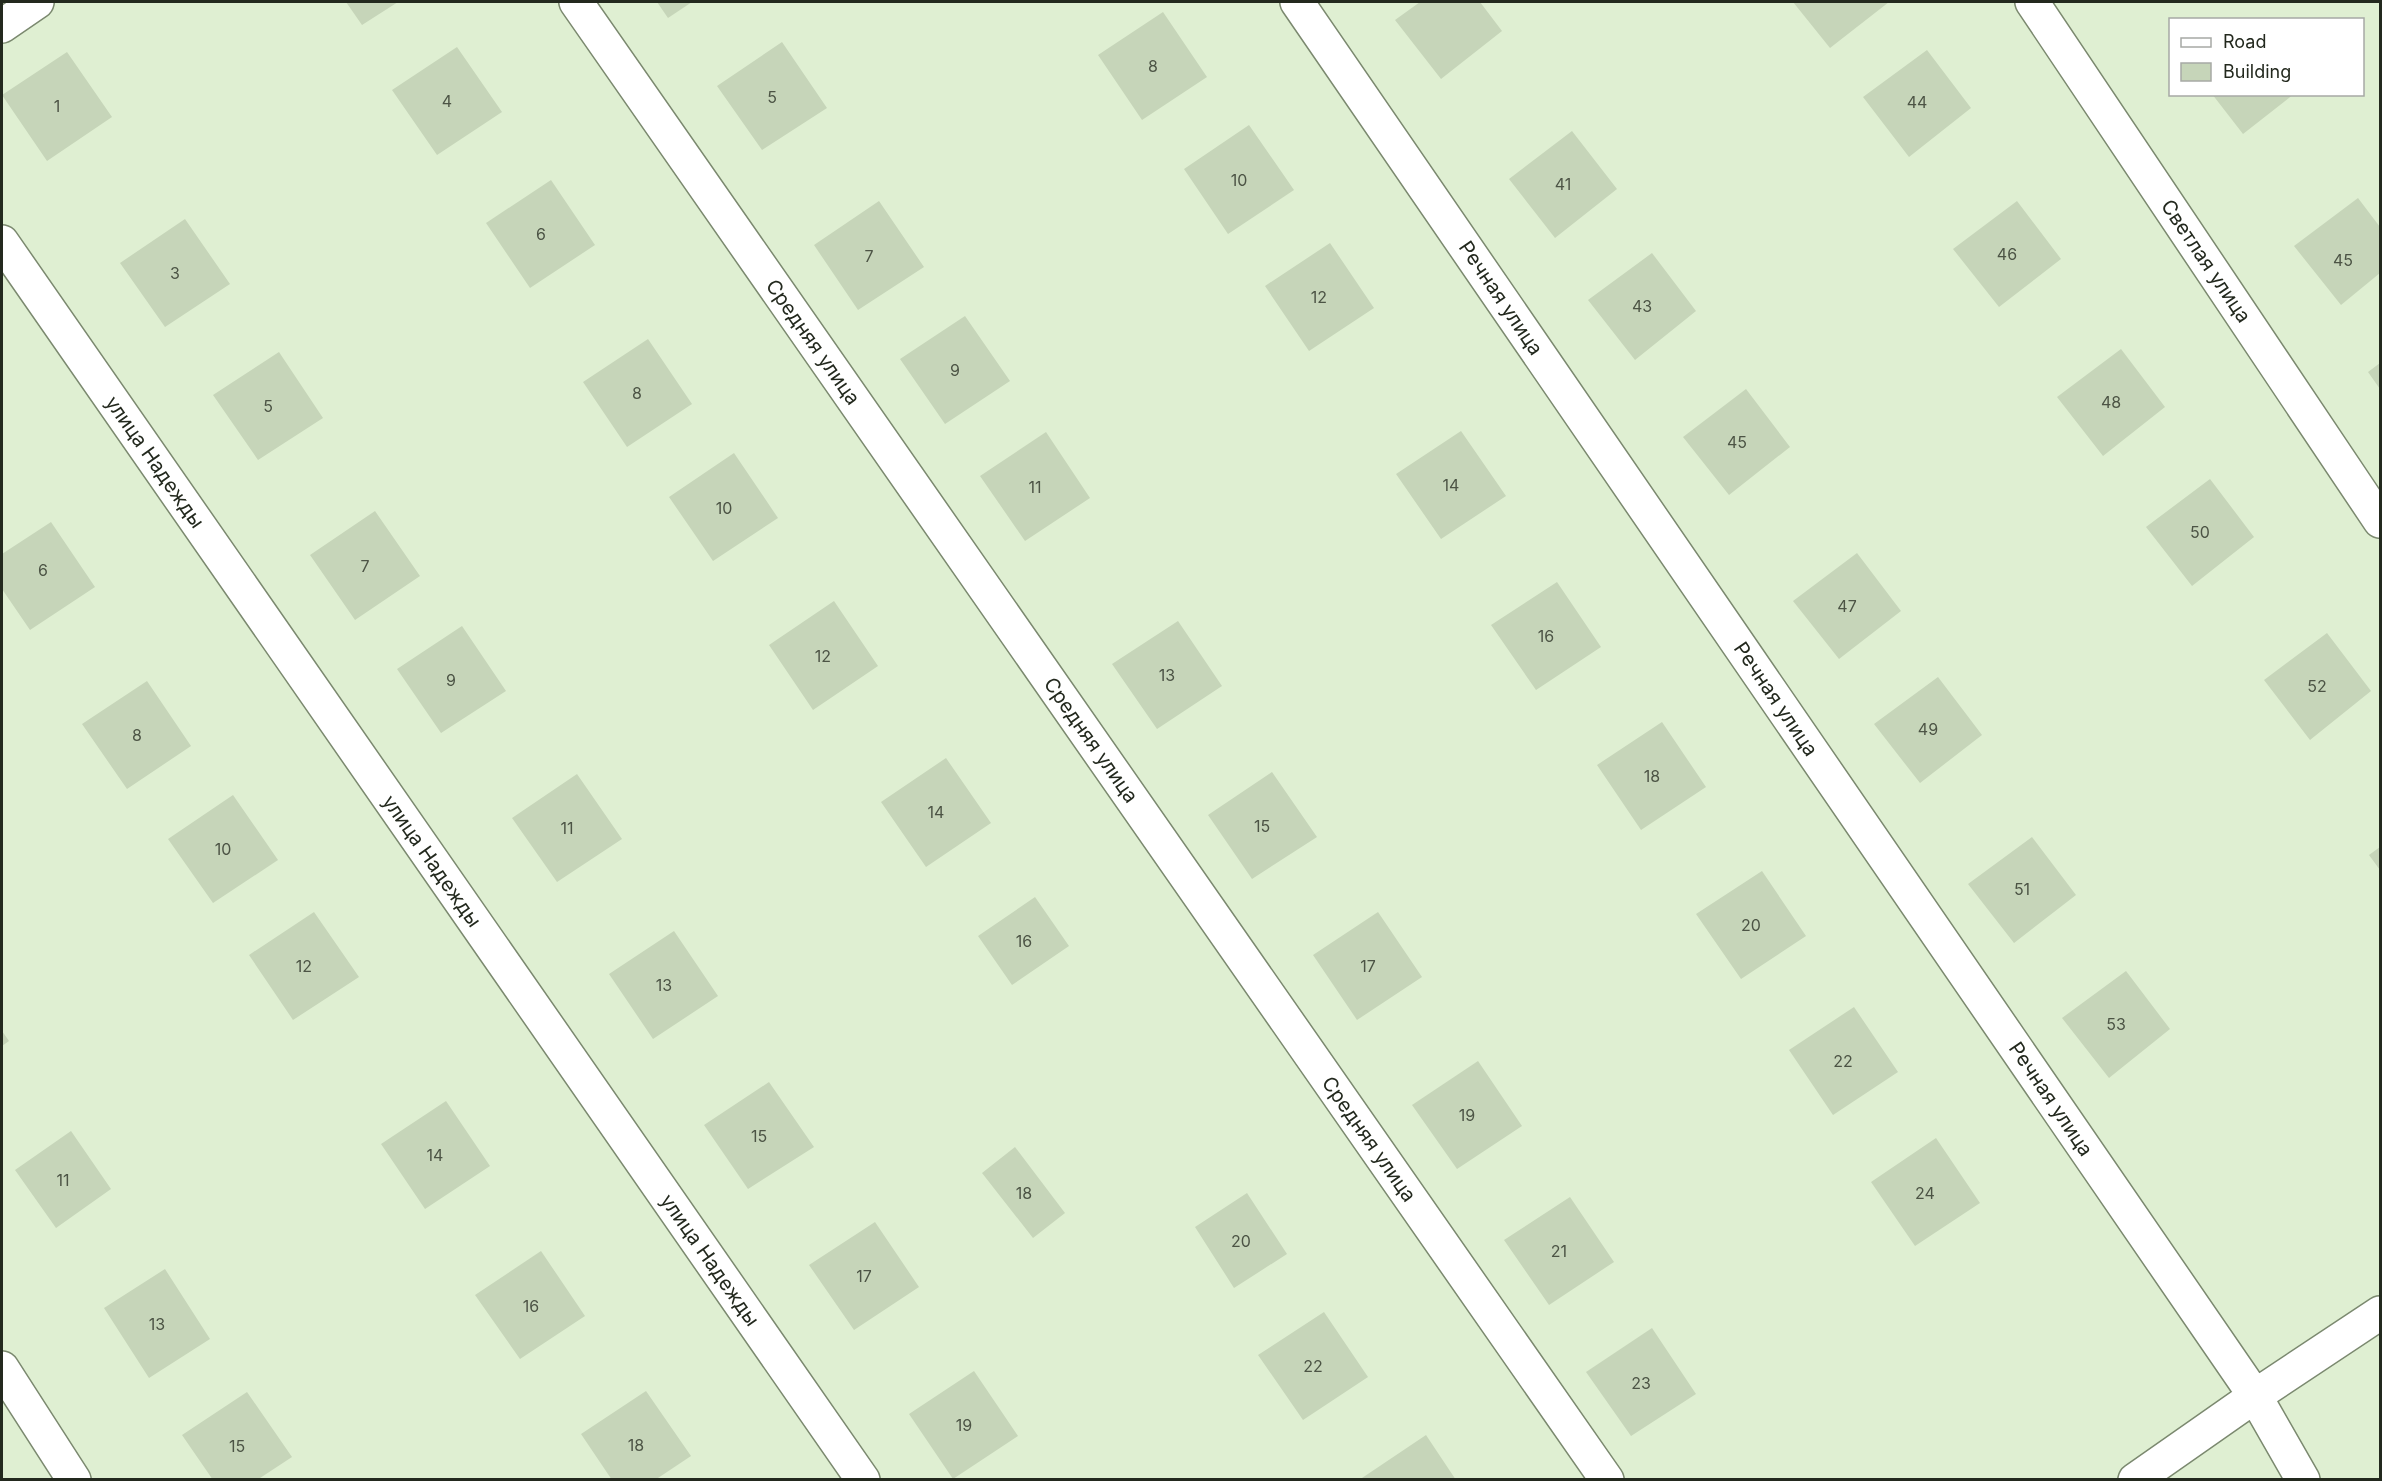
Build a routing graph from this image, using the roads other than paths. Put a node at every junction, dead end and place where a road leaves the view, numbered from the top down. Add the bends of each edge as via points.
1 (37, 2) edge
2 (576, 2) edge
3 (1297, 2) edge
4 (2032, 2) edge
5 (2, 26) edge
6 (2, 242) edge
7 (2380, 521) edge
8 (2380, 1313) edge
9 (2, 1368) edge
10 (2255, 1396) junction
11 (74, 1479) edge
12 (863, 1479) edge
13 (1607, 1479) edge
14 (2135, 1479) edge
15 (2303, 1479) edge

1 - 5 street
2 - 13 street, Средняя улица
3 - 10 street, Речная улица
4 - 7 street, Светлая улица
6 - 12 street, улица Надежды
8 - 10 street
9 - 11 street
10 - 14 street
10 - 15 street, Речная улица

